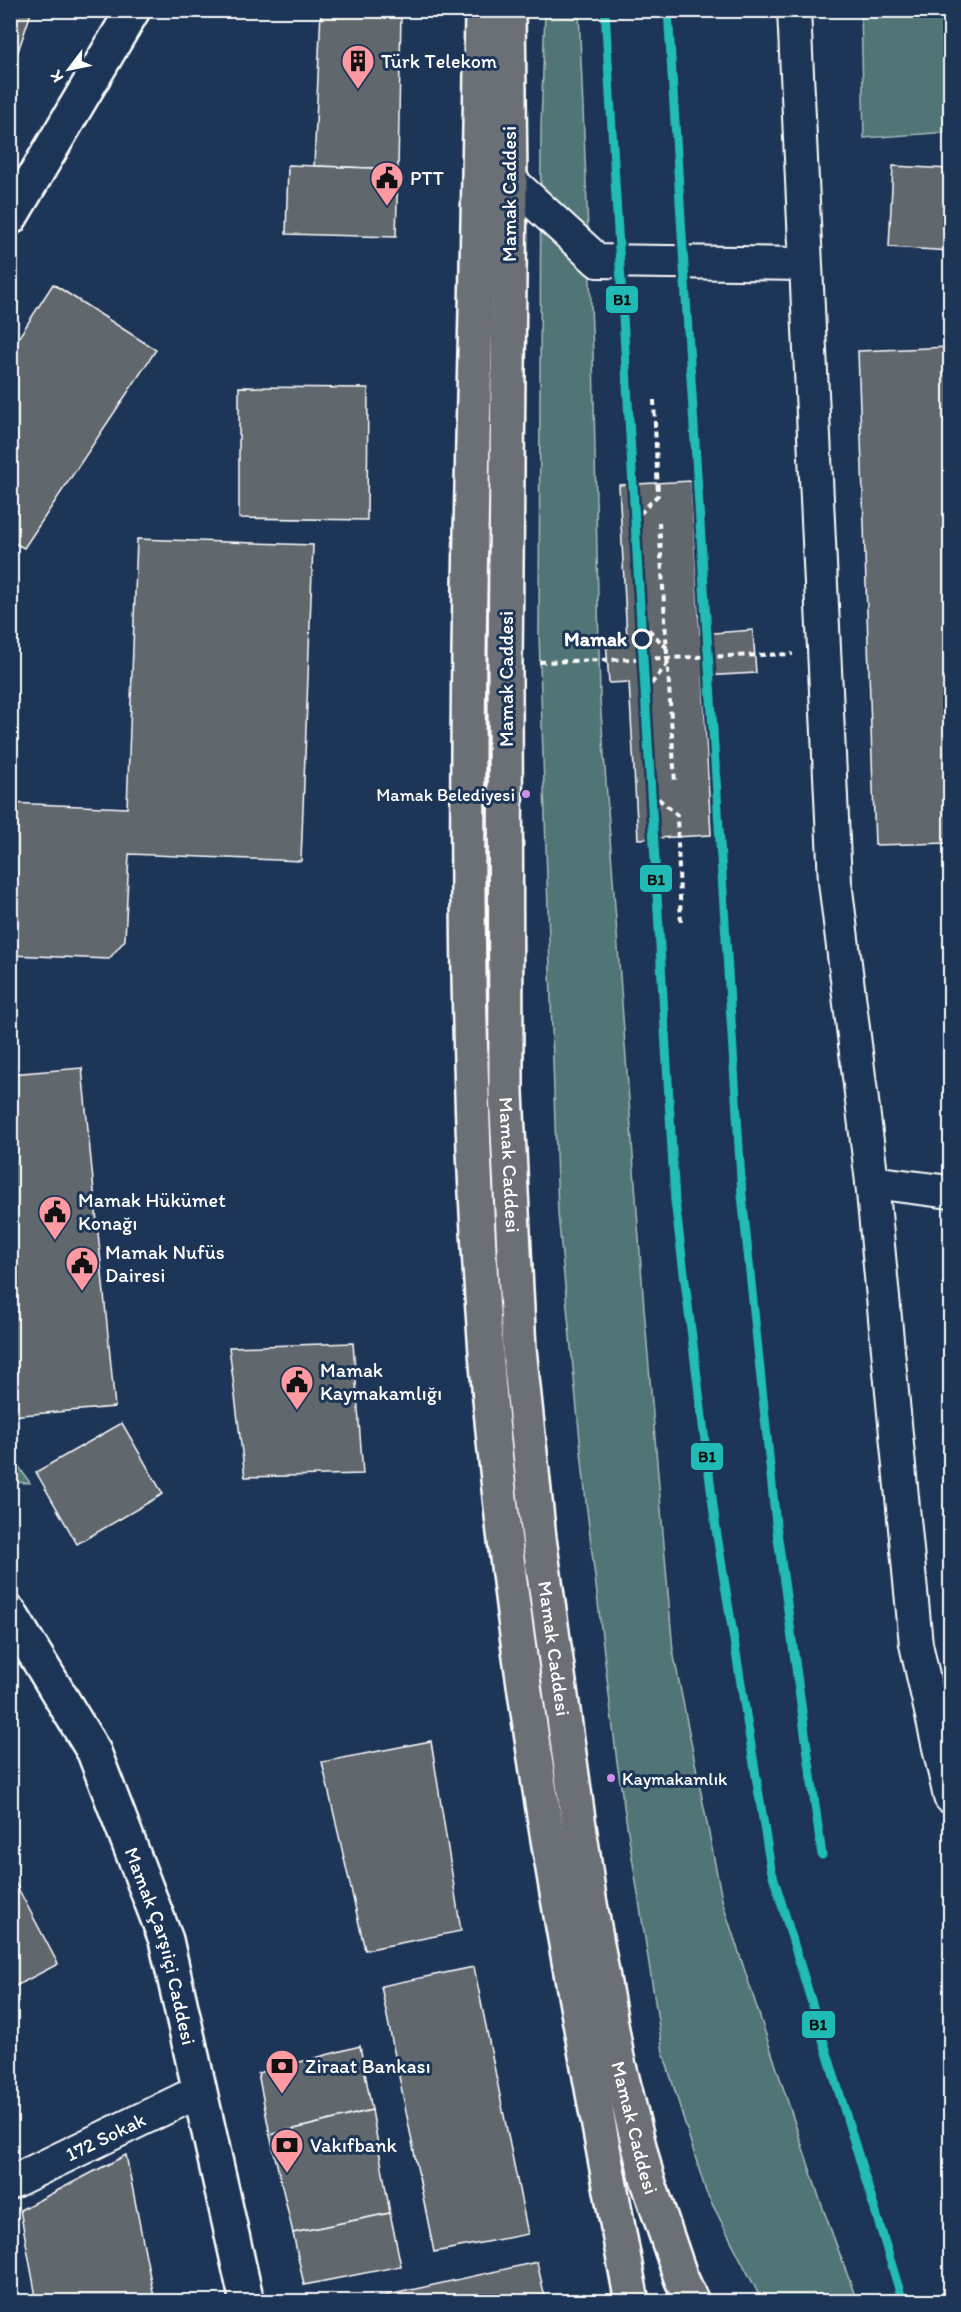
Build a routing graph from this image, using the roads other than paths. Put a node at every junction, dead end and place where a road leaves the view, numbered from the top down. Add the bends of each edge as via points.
1 (133, 10) edge
2 (482, 10) edge
3 (508, 10) edge
4 (794, 10) edge
5 (495, 179) junction
6 (10, 218) edge
7 (804, 264) junction
8 (872, 1182) junction
9 (951, 1192) edge
10 (10, 1613) edge
11 (951, 1797) edge
12 (200, 2091) junction
13 (10, 2183) edge
14 (247, 2301) edge
15 (632, 2301) edge
16 (692, 2301) edge

1 - 6 main road
2 - 5 main road, Mamak Caddesi
3 - 5 main road, Mamak Caddesi
4 - 7 street
5 - 7 street via 598,261
5 - 15 main road, Mamak Caddesi via 467,705 471,1093 486,1355 532,1740
5 - 16 main road, Mamak Caddesi via 505,664 506,1092 519,1349 539,1538 589,1898 617,2058 647,2178
7 - 8 street via 835,882
8 - 9 street
8 - 11 street via 916,1644
10 - 12 main road, Mamak Çarşıiçi Caddesi via 94,1752 166,1940
12 - 13 street, 172 Sokak
12 - 14 main road, Mamak Çarşıiçi Caddesi

